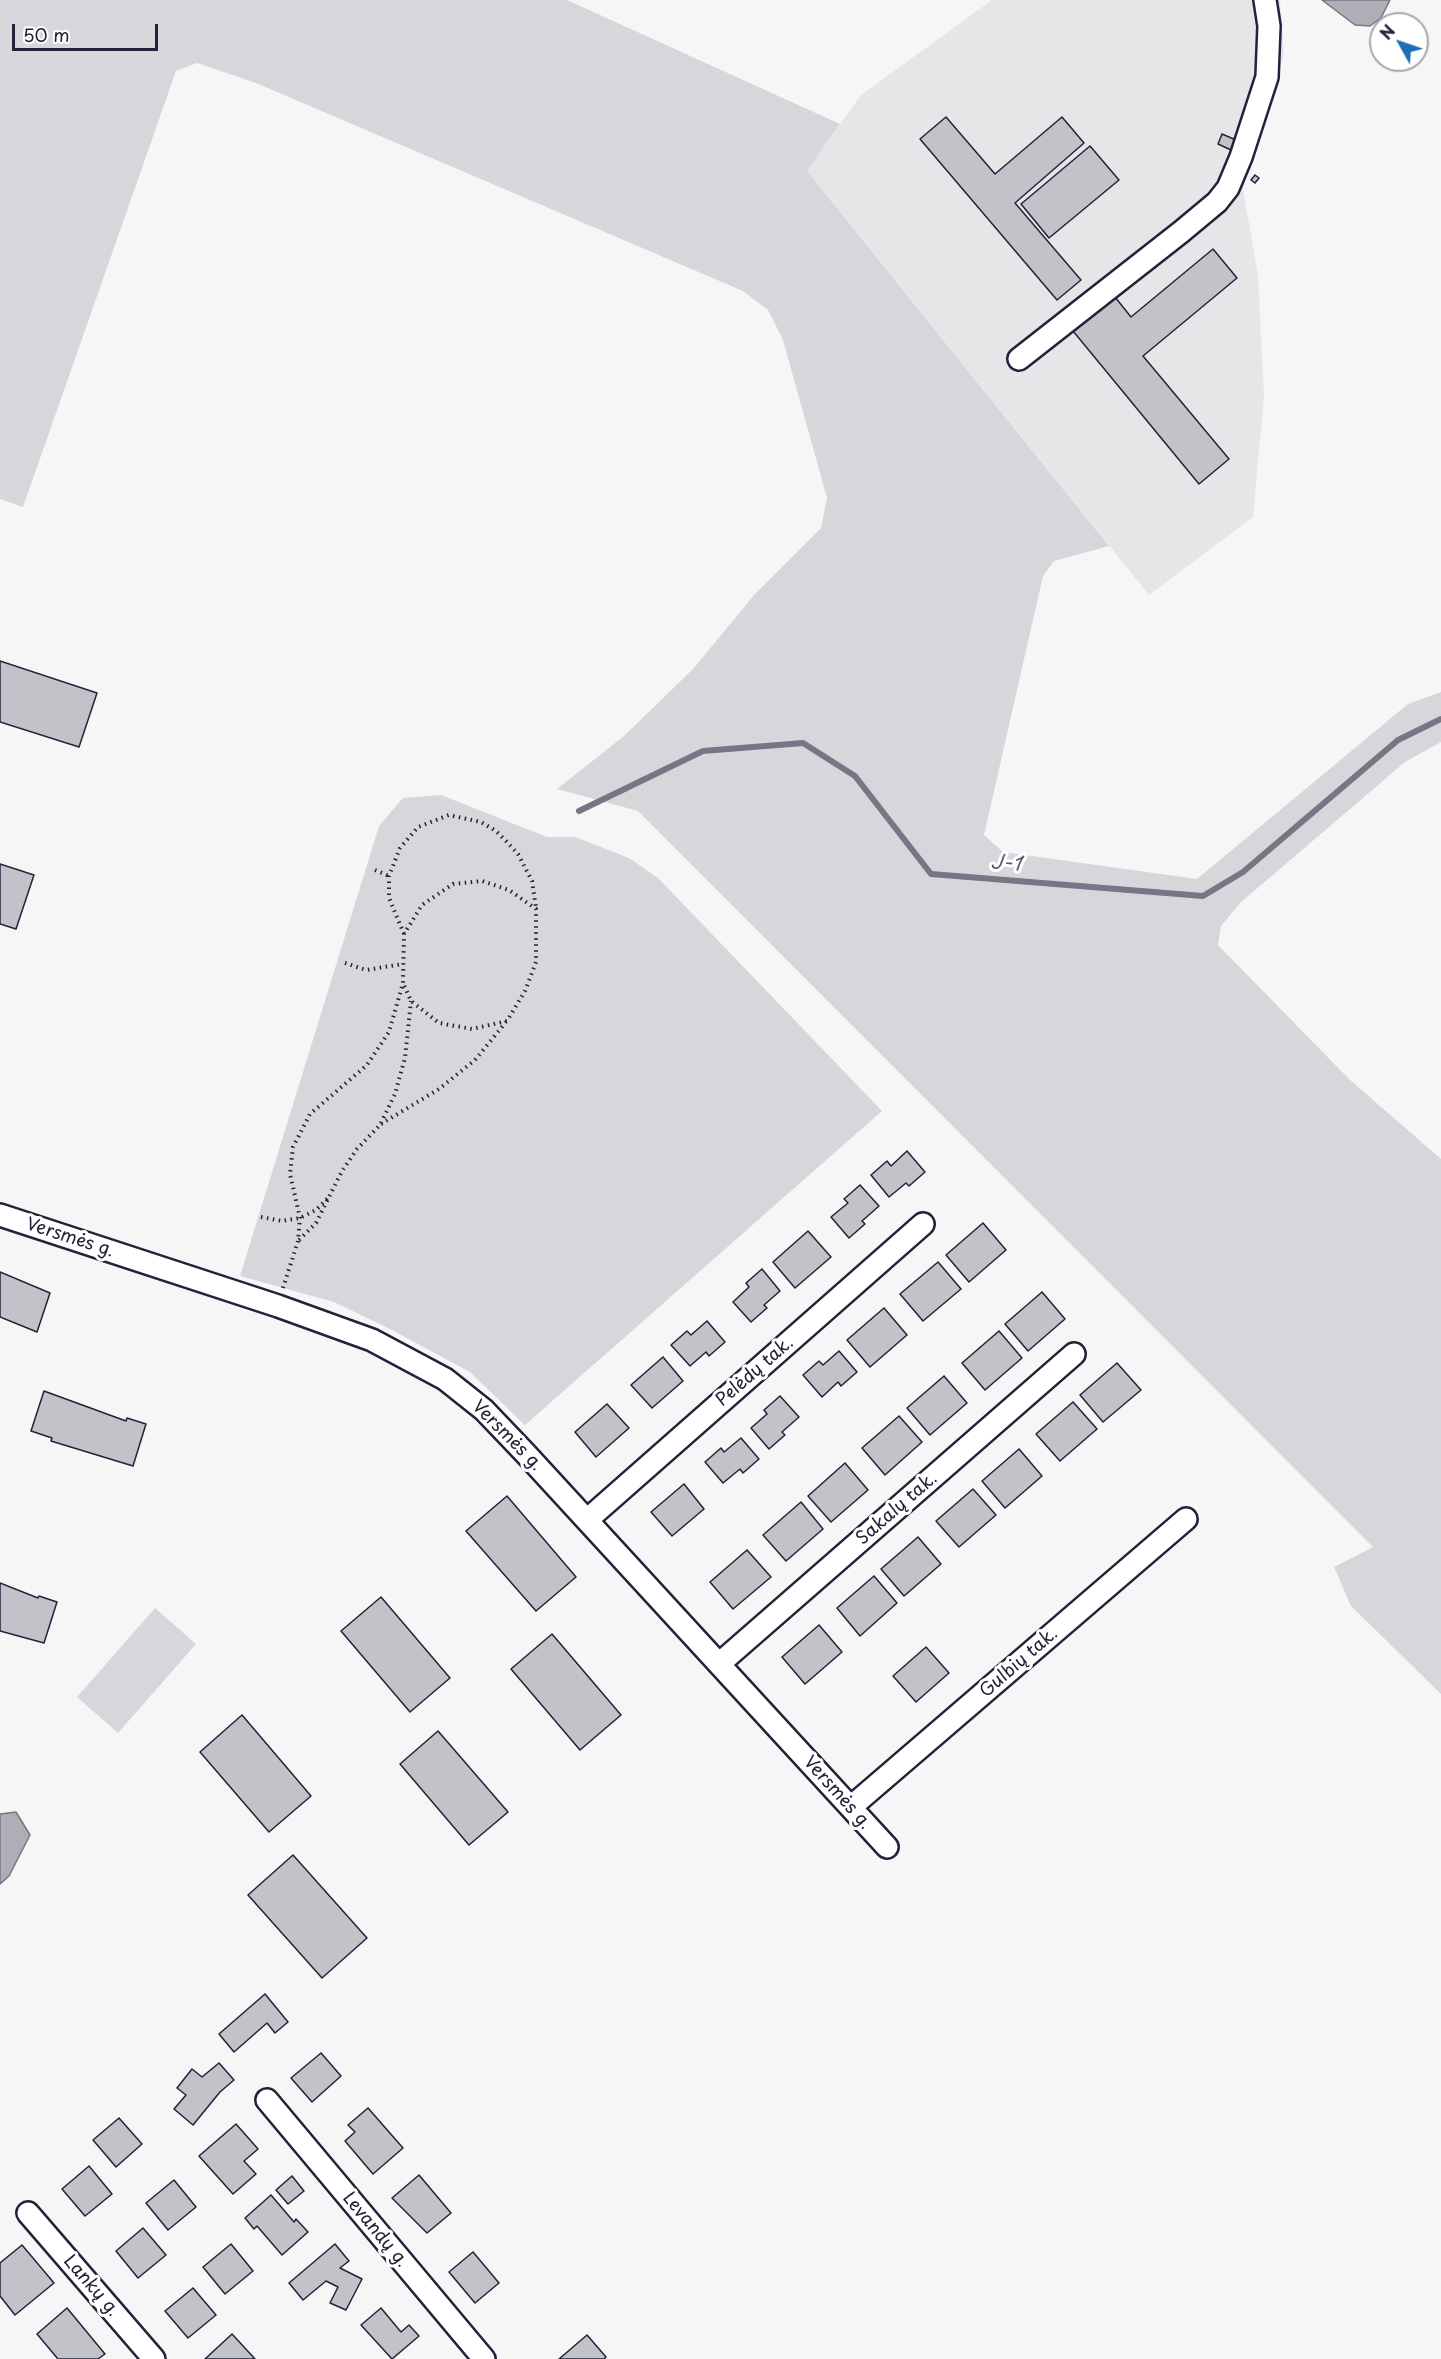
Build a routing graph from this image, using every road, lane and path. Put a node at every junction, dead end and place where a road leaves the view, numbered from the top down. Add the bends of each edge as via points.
1 (1265, 0) edge
2 (1019, 358) dead end
3 (375, 870) dead end
4 (389, 876) junction
5 (536, 909) junction
6 (404, 934) junction
7 (345, 963) dead end
8 (403, 964) junction
9 (403, 983) junction
10 (411, 1001) junction
11 (507, 1021) junction
12 (380, 1125) junction
13 (332, 1193) junction
14 (0, 1215) edge
15 (261, 1217) dead end
16 (300, 1218) junction
17 (923, 1224) dead end
18 (298, 1241) junction
19 (278, 1306) junction
20 (1074, 1354) dead end
21 (1186, 1519) dead end
22 (587, 1520) junction
23 (719, 1664) junction
24 (851, 1807) junction
25 (887, 1847) dead end
26 (267, 2100) dead end
27 (28, 2213) dead end
28 (154, 2359) edge
29 (484, 2359) edge

1 - 2 street via 1269,26 1267,77 1228,188 1181,232
3 - 4 path
4 - 5 path via 400,848 418,827 450,815 467,818 496,831 518,854 532,881
4 - 6 path via 390,898
5 - 6 path via 509,890 482,881 453,884 422,905
5 - 11 path via 536,962
6 - 8 path
7 - 8 path via 366,970
8 - 9 path
9 - 10 path
9 - 16 path via 389,1032 367,1065 310,1114 293,1147 290,1174
10 - 11 path via 439,1023 472,1029
10 - 12 path via 405,1058 395,1094
11 - 12 path via 475,1060 439,1089
12 - 13 path via 357,1149
13 - 16 path via 316,1210
13 - 18 path via 316,1223
14 - 19 street, Versmės g.
15 - 16 path via 282,1221
16 - 18 path
17 - 22 street, Pelėdų tak.
18 - 19 path
19 - 22 street, Versmės g. via 372,1340 445,1379 484,1410
20 - 23 street, Sakalų tak.
21 - 24 street, Gulbių tak.
22 - 23 street, Versmės g.
23 - 24 street, Versmės g.
24 - 25 street, Versmės g.
26 - 29 street, Levandų g.
27 - 28 street, Lankų g.

